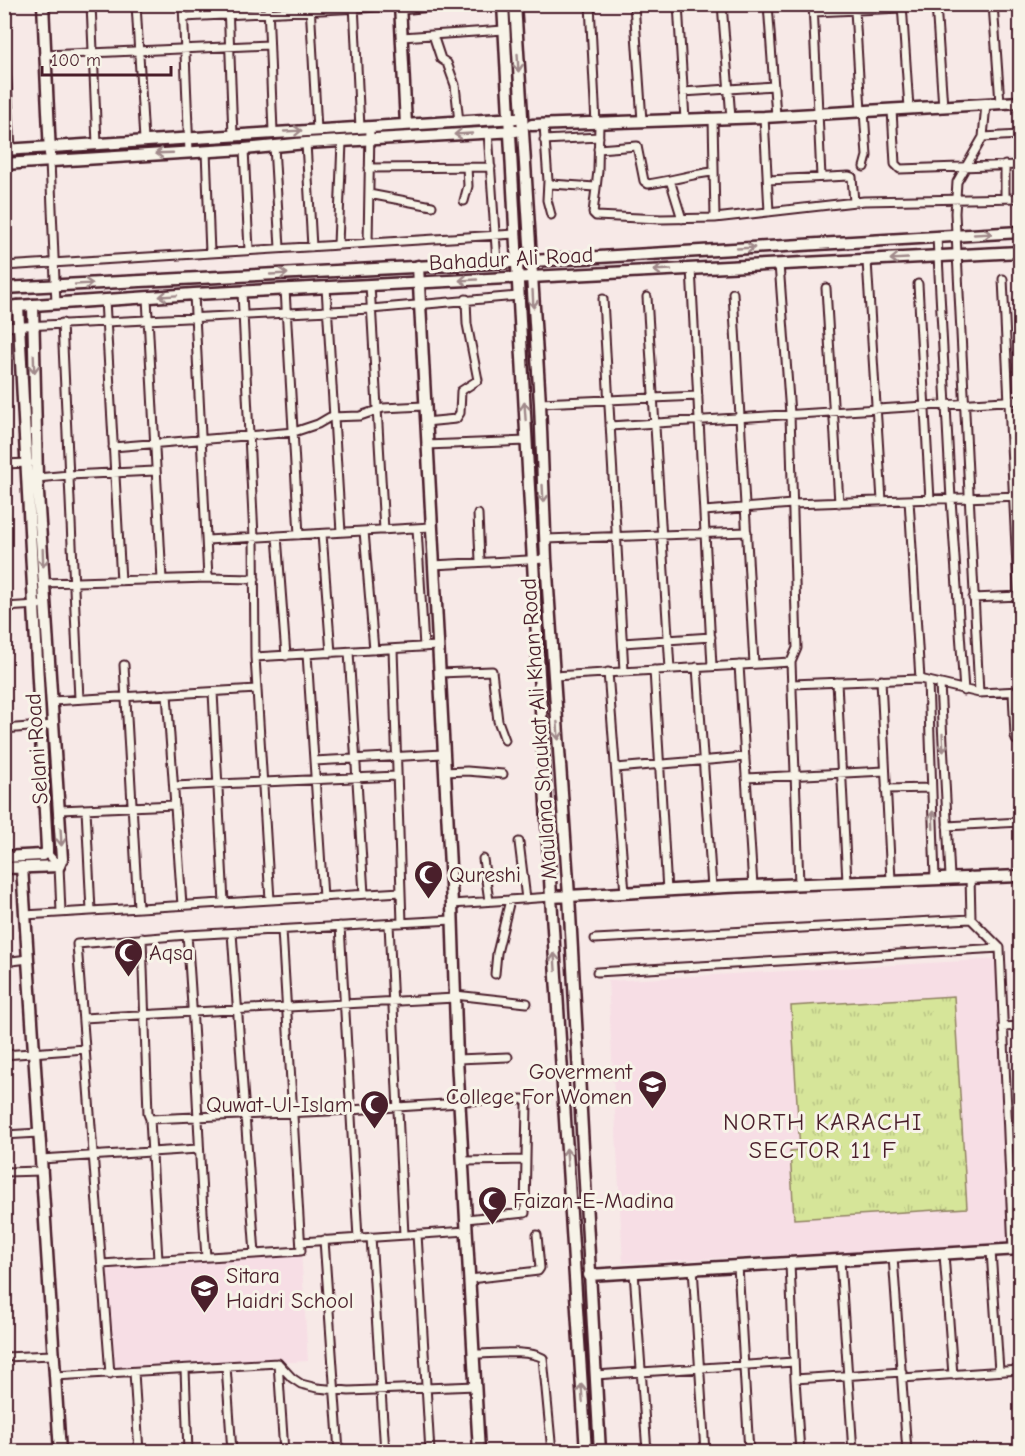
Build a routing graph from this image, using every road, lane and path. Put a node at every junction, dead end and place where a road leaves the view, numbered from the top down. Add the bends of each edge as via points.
1 (43, 4) edge
2 (91, 4) edge
3 (136, 4) edge
4 (183, 4) edge
5 (228, 4) edge
6 (461, 4) edge
7 (503, 4) edge
8 (515, 4) edge
9 (590, 4) edge
10 (634, 4) edge
11 (678, 4) edge
12 (722, 4) edge
13 (768, 4) edge
14 (936, 4) edge
15 (993, 4) edge
16 (354, 6) edge
17 (902, 6) edge
18 (400, 7) edge
19 (310, 8) edge
20 (814, 8) edge
21 (268, 9) edge
22 (855, 10) junction
23 (228, 15) junction
24 (184, 17) junction
25 (504, 30) junction
26 (4, 35) edge
27 (433, 35) junction
28 (402, 37) junction
29 (269, 45) junction
30 (230, 46) junction
31 (185, 49) junction
32 (139, 51) junction
33 (93, 53) junction
34 (46, 55) junction
35 (774, 86) junction
36 (727, 89) junction
37 (683, 92) junction
38 (1020, 102) edge
39 (986, 104) junction
40 (1000, 104) junction
41 (943, 107) junction
42 (909, 108) junction
43 (892, 110) junction
44 (863, 111) junction
45 (817, 114) junction
46 (770, 116) junction
47 (521, 118) junction
48 (712, 118) junction
49 (731, 118) junction
50 (509, 119) junction
51 (685, 120) junction
52 (459, 122) junction
53 (642, 122) junction
54 (597, 124) junction
55 (406, 125) junction
56 (538, 125) junction
57 (317, 130) junction
58 (367, 131) junction
59 (510, 131) junction
60 (522, 131) junction
61 (273, 132) junction
62 (488, 132) junction
63 (232, 135) junction
64 (1020, 135) edge
65 (189, 137) junction
66 (599, 137) junction
67 (983, 137) junction
68 (144, 140) junction
69 (544, 140) junction
70 (342, 141) junction
71 (306, 142) junction
72 (98, 144) junction
73 (274, 146) junction
74 (50, 147) junction
75 (8, 149) edge
76 (244, 149) junction
77 (598, 149) junction
78 (206, 151) junction
79 (189, 152) junction
80 (50, 161) junction
81 (4, 164) edge
82 (1005, 165) junction
83 (1020, 165) edge
84 (468, 167) junction
85 (491, 167) junction
86 (864, 167) dead end
87 (966, 167) junction
88 (369, 168) junction
89 (713, 172) junction
90 (821, 177) junction
91 (670, 180) junction
92 (768, 180) junction
93 (548, 181) junction
94 (595, 187) junction
95 (369, 194) junction
96 (1005, 198) junction
97 (1020, 198) edge
98 (956, 200) junction
99 (464, 201) dead end
100 (854, 202) junction
101 (432, 206) dead end
102 (770, 212) junction
103 (551, 215) dead end
104 (715, 218) junction
105 (682, 219) junction
106 (1020, 232) edge
107 (514, 234) junction
108 (495, 235) junction
109 (955, 236) junction
110 (937, 237) junction
111 (368, 243) junction
112 (338, 245) junction
113 (312, 247) junction
114 (280, 248) junction
115 (249, 250) junction
116 (1020, 252) edge
117 (210, 253) junction
118 (956, 256) junction
119 (938, 257) junction
120 (516, 261) junction
121 (532, 261) junction
122 (867, 261) junction
123 (497, 262) junction
124 (54, 263) junction
125 (779, 264) junction
126 (4, 266) edge
127 (418, 266) junction
128 (691, 268) junction
129 (532, 277) junction
130 (517, 278) junction
131 (1003, 279) dead end
132 (418, 282) junction
133 (918, 284) dead end
134 (55, 285) junction
135 (370, 285) junction
136 (326, 287) junction
137 (4, 288) edge
138 (826, 288) dead end
139 (285, 289) junction
140 (242, 292) junction
141 (733, 293) dead end
142 (194, 294) junction
143 (518, 296) junction
144 (647, 297) dead end
145 (147, 298) junction
146 (466, 299) junction
147 (603, 299) dead end
148 (105, 300) junction
149 (56, 304) junction
150 (33, 305) junction
151 (420, 305) junction
152 (18, 306) junction
153 (4, 307) edge
154 (371, 309) junction
155 (327, 311) junction
156 (286, 313) junction
157 (243, 315) junction
158 (195, 318) junction
159 (148, 321) junction
160 (106, 322) junction
161 (62, 323) junction
162 (20, 325) junction
163 (33, 325) junction
164 (4, 327) edge
165 (698, 396) junction
166 (654, 397) junction
167 (609, 399) junction
168 (1020, 400) edge
169 (1009, 401) junction
170 (540, 404) junction
171 (945, 404) junction
172 (963, 404) junction
173 (424, 406) junction
174 (925, 406) junction
175 (877, 409) junction
176 (377, 410) junction
177 (833, 411) junction
178 (789, 414) junction
179 (333, 416) junction
180 (741, 417) junction
181 (700, 419) junction
182 (425, 422) junction
183 (655, 423) junction
184 (610, 426) junction
185 (294, 432) junction
186 (248, 436) junction
187 (201, 439) junction
188 (527, 441) junction
189 (154, 444) junction
190 (426, 445) junction
191 (113, 447) junction
192 (38, 462) junction
193 (26, 463) junction
194 (4, 464) edge
195 (155, 471) junction
196 (114, 472) junction
197 (69, 475) junction
198 (37, 478) junction
199 (1017, 496) edge
200 (968, 498) junction
201 (951, 499) junction
202 (909, 500) junction
203 (930, 500) junction
204 (882, 501) junction
205 (839, 503) junction
206 (792, 504) junction
207 (746, 508) junction
208 (704, 511) junction
209 (478, 514) dead end
210 (431, 527) junction
211 (417, 528) junction
212 (384, 530) junction
213 (364, 531) junction
214 (341, 532) junction
215 (747, 532) junction
216 (705, 533) junction
217 (322, 534) junction
218 (299, 535) junction
219 (662, 535) junction
220 (277, 536) junction
221 (616, 536) junction
222 (254, 537) junction
223 (546, 539) junction
224 (207, 540) junction
225 (534, 559) junction
226 (546, 559) junction
227 (480, 561) junction
228 (433, 565) junction
229 (208, 578) junction
230 (255, 579) junction
231 (162, 580) junction
232 (121, 581) junction
233 (74, 582) junction
234 (44, 583) junction
235 (1020, 597) edge
236 (973, 598) junction
237 (39, 605) junction
238 (4, 607) edge
239 (1020, 630) edge
240 (711, 637) junction
241 (668, 639) junction
242 (622, 643) junction
243 (437, 646) junction
244 (424, 647) junction
245 (393, 649) junction
246 (374, 650) junction
247 (349, 652) junction
248 (331, 653) junction
249 (307, 654) junction
250 (286, 656) junction
251 (255, 657) junction
252 (790, 662) junction
253 (754, 664) junction
254 (124, 665) dead end
255 (739, 665) junction
256 (712, 666) junction
257 (697, 667) junction
258 (670, 669) junction
259 (654, 670) junction
260 (624, 671) junction
261 (608, 672) junction
262 (439, 673) junction
263 (554, 676) junction
264 (881, 680) junction
265 (924, 680) junction
266 (837, 682) junction
267 (792, 684) junction
268 (940, 684) junction
269 (257, 689) junction
270 (964, 690) junction
271 (213, 692) junction
272 (1016, 692) edge
273 (979, 693) junction
274 (167, 694) junction
275 (125, 697) junction
276 (79, 699) junction
277 (52, 701) junction
278 (54, 725) junction
279 (41, 726) junction
280 (4, 729) edge
281 (505, 740) dead end
282 (1020, 741) edge
283 (443, 754) junction
284 (397, 757) junction
285 (745, 757) junction
286 (355, 758) junction
287 (703, 760) junction
288 (314, 761) junction
289 (660, 763) junction
290 (616, 768) junction
291 (885, 771) junction
292 (444, 772) junction
293 (842, 773) junction
294 (503, 774) dead end
295 (397, 776) junction
296 (796, 776) junction
297 (357, 778) junction
298 (746, 778) junction
299 (315, 781) junction
300 (262, 783) junction
301 (218, 785) junction
302 (174, 786) junction
303 (932, 788) junction
304 (886, 789) junction
305 (175, 805) junction
306 (132, 807) junction
307 (86, 809) junction
308 (60, 810) junction
309 (1020, 822) edge
310 (947, 826) junction
311 (519, 842) dead end
312 (47, 853) junction
313 (4, 857) edge
314 (483, 859) dead end
315 (22, 862) junction
316 (59, 866) junction
317 (4, 868) edge
318 (970, 876) junction
319 (1020, 876) edge
320 (950, 877) junction
321 (935, 878) junction
322 (891, 880) junction
323 (847, 882) junction
324 (800, 884) junction
325 (753, 886) junction
326 (712, 888) junction
327 (667, 891) junction
328 (401, 892) junction
329 (625, 893) junction
330 (364, 894) junction
331 (569, 896) junction
332 (323, 897) junction
333 (551, 897) junction
334 (526, 898) junction
335 (270, 900) junction
336 (510, 900) junction
337 (489, 901) junction
338 (224, 903) junction
339 (452, 904) junction
340 (182, 905) junction
341 (138, 908) junction
342 (91, 911) junction
343 (61, 912) junction
344 (25, 915) junction
345 (971, 919) junction
346 (452, 920) junction
347 (402, 923) junction
348 (389, 924) junction
349 (340, 926) junction
350 (282, 930) junction
351 (232, 933) junction
352 (187, 935) junction
353 (142, 939) junction
354 (595, 939) dead end
355 (1000, 948) junction
356 (28, 959) junction
357 (4, 962) edge
358 (597, 972) dead end
359 (495, 974) dead end
360 (455, 997) junction
361 (391, 1001) junction
362 (345, 1003) junction
363 (527, 1003) dead end
364 (286, 1006) junction
365 (238, 1009) junction
366 (193, 1012) junction
367 (145, 1014) junction
368 (83, 1018) junction
369 (1020, 1026) edge
370 (1003, 1027) junction
371 (85, 1049) junction
372 (34, 1053) junction
373 (4, 1055) edge
374 (508, 1057) dead end
375 (457, 1059) junction
376 (460, 1102) junction
377 (397, 1108) junction
378 (350, 1110) junction
379 (293, 1112) junction
380 (244, 1115) junction
381 (197, 1117) junction
382 (150, 1119) junction
383 (39, 1133) junction
384 (4, 1135) edge
385 (198, 1149) junction
386 (152, 1152) junction
387 (93, 1155) junction
388 (526, 1160) junction
389 (463, 1161) junction
390 (41, 1165) junction
391 (4, 1172) edge
392 (466, 1218) junction
393 (467, 1232) junction
394 (417, 1234) junction
395 (404, 1235) junction
396 (537, 1235) dead end
397 (371, 1237) junction
398 (358, 1238) junction
399 (324, 1240) junction
400 (301, 1242) junction
401 (1016, 1249) edge
402 (991, 1251) junction
403 (255, 1254) junction
404 (944, 1254) junction
405 (206, 1257) junction
406 (894, 1257) junction
407 (158, 1260) junction
408 (840, 1260) junction
409 (102, 1264) junction
410 (789, 1264) junction
411 (738, 1266) junction
412 (693, 1268) junction
413 (634, 1272) junction
414 (589, 1275) junction
415 (470, 1279) junction
416 (53, 1354) junction
417 (474, 1354) junction
418 (4, 1357) edge
419 (794, 1362) junction
420 (278, 1363) junction
421 (744, 1365) junction
422 (226, 1366) junction
423 (700, 1368) junction
424 (185, 1369) junction
425 (1020, 1370) edge
426 (641, 1371) junction
427 (999, 1371) junction
428 (135, 1372) junction
429 (110, 1374) junction
430 (595, 1375) junction
431 (902, 1375) junction
432 (953, 1375) junction
433 (55, 1376) junction
434 (848, 1376) junction
435 (795, 1379) junction
436 (476, 1386) junction
437 (426, 1388) junction
438 (334, 1390) junction
439 (382, 1390) junction
440 (60, 1452) edge
441 (139, 1452) edge
442 (188, 1452) edge
443 (232, 1452) edge
444 (284, 1452) edge
445 (339, 1452) edge
446 (385, 1452) edge
447 (430, 1452) edge
448 (479, 1452) edge
449 (552, 1452) edge
450 (586, 1452) edge
451 (600, 1452) edge
452 (647, 1452) edge
453 (705, 1452) edge
454 (748, 1452) edge
455 (800, 1452) edge
456 (853, 1452) edge
457 (907, 1452) edge

1 - 34 street
2 - 33 street
3 - 32 street
4 - 24 street
5 - 23 street
6 - 18 street
7 - 25 street, Maulana Shaukat Ali Khan Road
8 -> 47 street, Maulana Shaukat Ali Khan Road
9 - 54 street
10 - 53 street
11 - 37 street
12 - 36 street
13 - 35 street
14 - 41 street
15 - 40 street
16 - 18 street
16 - 19 street
16 - 58 street
17 - 22 street
17 - 42 street
18 - 28 street
19 - 21 street
19 - 57 street
20 - 22 street
20 - 45 street
21 - 23 street
21 - 29 street
22 - 44 street
23 - 24 street
23 - 30 street
24 - 31 street
25 - 27 street
25 - 50 street, Maulana Shaukat Ali Khan Road
26 - 75 street
27 - 28 street
27 - 52 street via 455,85
28 - 55 street
29 - 30 street
29 - 61 street
30 - 31 street
30 - 63 street
31 - 32 street
31 - 65 street
32 - 33 street
32 - 68 street
33 - 34 street
33 - 72 street
34 - 74 street
35 - 36 street
35 - 46 street
36 - 37 street
36 - 49 street
37 - 51 street
38 - 40 street
39 - 40 street
39 - 41 street
39 - 67 street
41 - 42 street
42 - 43 street
43 - 44 street
43 - 87 street via 897,167
44 - 45 street
44 - 86 street via 867,156
45 - 46 street
45 - 90 street
46 - 49 street
46 - 92 street
47 - 50 street
47 - 56 street
47 - 60 street, Maulana Shaukat Ali Khan Road
48 - 49 street
48 - 51 street
48 - 89 street
50 - 52 street
50 - 59 street, Maulana Shaukat Ali Khan Road
51 - 53 street
52 - 55 street
53 - 54 street
54 - 56 street
54 - 66 street
55 - 58 street
56 - 60 street
56 - 69 street
57 - 58 street
61 -> 57 street
62 -> 58 street
58 - 70 street
58 - 88 street
59 - 60 street
59 - 62 street
59 - 107 street, Maulana Shaukat Ali Khan Road
60 - 121 street, Maulana Shaukat Ali Khan Road
61 - 63 street
62 - 85 street
63 - 65 street
64 - 67 street
65 - 68 street
65 - 79 street
66 - 69 street
66 - 77 street
67 - 87 street
68 - 72 street
69 - 93 street
70 - 71 street
70 - 112 street
71 - 73 street
71 - 113 street
72 - 74 street
73 - 76 street
73 - 114 street
74 - 75 street
74 - 80 street
76 - 78 street
76 - 115 street
77 - 91 street via 637,146 644,182
77 - 94 street
78 - 79 street
78 - 117 street
79 -> 80 street
80 - 81 street
80 - 124 street
82 - 83 street
82 - 87 street
82 - 96 street
84 - 85 street
84 - 88 street
84 - 99 street
85 - 108 street
87 - 98 street via 957,182
88 - 95 street
89 - 91 street
89 - 104 street
90 - 92 street
90 - 100 street via 851,176
91 - 105 street
92 - 102 street
93 - 94 street
93 - 103 street
94 - 105 street via 596,216
95 - 101 street
95 - 111 street
96 - 97 street
96 - 98 street
98 - 100 street
98 - 109 street
100 - 102 street
102 - 104 street
104 - 105 street
109 -> 106 street, Bahadur Ali Road
107 - 108 street
107 - 120 street, Maulana Shaukat Ali Khan Road
108 - 111 street
108 - 123 street
109 - 110 street, Bahadur Ali Road
109 - 118 street
110 - 119 street
121 -> 110 street, Bahadur Ali Road
111 - 112 street
112 - 113 street
113 - 114 street
114 - 115 street
115 - 117 street
116 - 118 street, Bahadur Ali Road
117 - 124 street
118 - 119 street, Bahadur Ali Road
118 - 172 street
119 -> 122 street, Bahadur Ali Road
119 - 171 street
120 - 121 street, Bahadur Ali Road
120 - 123 street, Bahadur Ali Road
120 - 130 street, Maulana Shaukat Ali Khan Road
121 - 129 street, Maulana Shaukat Ali Khan Road
122 - 125 street, Bahadur Ali Road
122 - 175 street
123 - 127 street, Bahadur Ali Road
124 - 126 street
124 - 134 street
125 - 128 street, Bahadur Ali Road
125 - 178 street
127 - 132 street
134 -> 127 street, Bahadur Ali Road
128 -> 129 street, Bahadur Ali Road
128 - 165 street
129 - 130 street, Bahadur Ali Road
129 -> 170 street, Maulana Shaukat Ali Khan Road
130 -> 132 street, Bahadur Ali Road
130 - 143 street, Maulana Shaukat Ali Khan Road
131 - 169 street
132 - 135 street, Bahadur Ali Road
132 - 151 street
133 - 174 street
134 - 137 street, Bahadur Ali Road
134 - 149 street
135 - 136 street, Bahadur Ali Road
135 - 154 street
136 - 139 street, Bahadur Ali Road
136 - 155 street
138 - 177 street
139 - 140 street, Bahadur Ali Road
139 - 156 street
140 - 142 street, Bahadur Ali Road
140 - 157 street
141 - 180 street
142 -> 145 street, Bahadur Ali Road
142 - 158 street
143 - 146 street
188 -> 143 street, Maulana Shaukat Ali Khan Road
144 - 166 street
145 - 148 street, Bahadur Ali Road
145 - 159 street
146 - 151 street
146 - 182 street via 478,380 460,391 460,413 456,419
147 - 167 street
148 - 149 street, Bahadur Ali Road
148 - 160 street
149 - 150 street, Bahadur Ali Road
150 - 152 street, Bahadur Ali Road
150 - 163 street, Selani Road
151 - 154 street
151 - 173 street
152 - 153 street, Bahadur Ali Road
152 - 162 street, Selani Road
154 - 155 street
154 - 176 street
155 - 156 street
155 - 179 street
156 - 157 street
156 - 185 street
157 - 158 street
157 - 186 street
158 - 159 street
158 - 187 street
159 - 160 street
159 - 189 street
160 - 161 street
160 - 191 street
161 - 163 street
161 - 197 street
162 - 163 street
162 - 164 street
162 - 193 street, Selani Road
163 -> 192 street, Selani Road
165 - 166 street
165 - 181 street
166 - 167 street
166 - 183 street
167 - 170 street
167 - 184 street
168 - 169 street
169 - 172 street
169 - 199 street
170 -> 223 street, Maulana Shaukat Ali Khan Road
171 - 172 street
171 - 174 street
171 - 201 street
172 - 200 street
173 - 176 street
173 - 182 street
174 - 175 street
174 - 203 street
175 - 177 street
175 - 204 street
176 - 179 street via 360,416
176 - 212 street
177 - 178 street
177 - 205 street
178 - 180 street
178 - 206 street
179 - 185 street
179 - 214 street
180 - 181 street
180 - 207 street
181 - 183 street
181 - 208 street
182 - 190 street
183 - 184 street
183 - 219 street
184 - 221 street
185 - 186 street
185 - 218 street
186 - 187 street
186 - 222 street
187 - 189 street
187 - 224 street
188 - 190 street
188 - 225 street, Maulana Shaukat Ali Khan Road
189 - 191 street
189 - 195 street
190 - 210 street
191 - 196 street
192 - 193 street
192 - 198 street, Selani Road
193 - 194 street
193 - 237 street, Selani Road
195 - 196 street
195 - 231 street
196 - 197 street
196 - 232 street
197 - 198 street
197 - 233 street
198 -> 234 street, Selani Road
199 - 200 street
199 - 235 street
200 - 201 street
200 - 236 street
201 - 203 street
201 - 270 street
202 - 203 street
202 - 204 street
202 - 265 street
204 - 205 street
205 - 206 street
206 - 207 street
206 - 252 street via 798,648
207 - 208 street
207 - 215 street
208 - 216 street
209 - 227 street
210 - 211 street
210 - 228 street
211 - 212 street
211 - 244 street
212 - 213 street
213 - 214 street
213 - 246 street
214 - 217 street
215 - 216 street
215 - 253 street
216 - 219 street
216 - 240 street
217 - 218 street
217 - 248 street
218 - 220 street
219 - 221 street
219 - 241 street
220 - 222 street
220 - 250 street
221 - 223 street
221 - 242 street
222 - 224 street
222 - 230 street
223 - 226 street, Maulana Shaukat Ali Khan Road
224 - 229 street
225 - 226 street
225 - 227 street
225 - 333 street, Maulana Shaukat Ali Khan Road
226 - 263 street, Maulana Shaukat Ali Khan Road
227 - 228 street
228 - 243 street
229 - 230 street
229 - 231 street
230 - 251 street
231 - 232 street
232 - 233 street
233 - 234 street
233 - 276 street
234 - 237 street, Selani Road
235 - 236 street
235 - 239 street
236 - 273 street
237 - 238 street
237 - 277 street, Selani Road
237 - 279 street, Selani Road
240 - 241 street
240 - 256 street
241 - 242 street
241 - 258 street
242 - 260 street
243 - 244 street
243 - 262 street
244 - 245 street
245 - 246 street
245 - 284 street
246 - 247 street
247 - 248 street
247 - 286 street
248 - 249 street
249 - 250 street
249 - 288 street
250 - 251 street
251 - 269 street
252 - 253 street
252 - 267 street
253 - 255 street
254 - 275 street
255 - 256 street
255 - 285 street
256 - 257 street
257 - 258 street
257 - 287 street
258 - 259 street
259 - 260 street
259 - 289 street
260 - 261 street
261 - 263 street
261 - 290 street
262 - 281 street via 492,671 498,721
262 - 283 street
263 -> 331 street, Maulana Shaukat Ali Khan Road
264 - 265 street
264 - 266 street
264 - 291 street
265 - 268 street
265 - 303 street
266 - 267 street
266 - 293 street
267 - 296 street
268 - 270 street
268 -> 310 street
269 - 271 street
269 - 300 street
270 - 273 street
271 - 274 street
271 - 301 street
272 - 273 street
272 - 282 street via 1015,736
274 - 275 street
274 - 302 street
275 - 276 street
275 - 306 street
276 - 277 street
277 - 278 street, Selani Road
278 - 279 street
278 - 308 street, Selani Road
279 - 280 street
279 - 312 street, Selani Road
283 - 284 street
283 - 292 street
284 - 286 street
284 - 295 street
285 - 287 street
285 - 298 street
286 - 288 street
286 - 297 street
287 - 289 street
287 - 326 street
288 - 299 street
289 - 290 street
289 - 327 street
290 - 329 street
291 - 293 street
291 - 304 street
292 - 294 street
292 - 339 street
293 - 296 street
293 - 323 street
295 - 297 street
295 - 328 street
296 - 298 street
296 - 324 street
297 - 299 street
297 - 330 street
298 - 325 street
299 - 300 street
299 - 332 street
300 - 301 street
300 - 335 street
301 - 302 street
301 - 338 street
302 - 305 street
303 - 304 street
321 -> 303 street
304 - 322 street
305 - 306 street
305 - 340 street
306 - 307 street
306 - 341 street
307 - 308 street
307 - 342 street
308 -> 316 street, Selani Road
309 - 310 street
310 - 320 street
311 - 334 street
312 - 315 street
312 - 316 street
313 - 315 street
314 - 337 street
315 - 316 street
315 - 317 street
315 - 344 street
316 - 343 street
318 - 319 street
318 - 320 street
318 - 345 street
320 - 321 street
321 - 322 street
322 - 323 street
323 - 324 street
324 - 325 street
325 - 326 street
326 - 327 street
327 - 329 street
328 - 330 street
328 - 347 street
329 - 331 street
330 - 332 street
331 - 333 street
331 - 414 street, Maulana Shaukat Ali Khan Road
332 - 335 street
333 - 334 street
450 -> 333 street, Maulana Shaukat Ali Khan Road
334 - 336 street
335 - 338 street
336 - 337 street
336 - 359 street
337 - 339 street
338 - 340 street
339 - 346 street
340 - 341 street
341 - 342 street
342 - 343 street
343 - 344 street
344 - 356 street
345 - 354 street
345 - 355 street
346 - 347 street
346 - 360 street
347 - 348 street
348 - 349 street
348 - 361 street
349 - 350 street
349 - 362 street
350 - 351 street
350 - 364 street
351 - 352 street
351 - 365 street
352 - 353 street
352 - 366 street
353 - 367 street
353 - 368 street via 77,944
355 - 358 street
355 - 370 street
356 - 357 street
356 - 372 street
360 - 361 street
360 - 363 street
360 - 375 street
361 - 362 street
361 - 377 street
362 - 364 street
362 - 378 street
364 - 365 street
364 - 379 street
365 - 366 street
365 - 380 street
366 - 367 street
366 - 381 street
367 - 368 street
367 - 382 street
368 - 371 street
369 - 370 street
370 - 401 street
371 - 372 street
371 - 387 street
372 - 373 street
372 - 383 street
374 - 375 street
375 - 376 street
376 - 377 street
376 - 388 street via 525,1099
376 - 389 street
377 - 378 street
377 - 395 street
378 - 379 street
378 - 398 street
379 - 380 street
379 - 400 street
380 - 381 street
380 - 403 street
381 - 382 street
381 - 385 street
382 - 386 street
383 - 384 street
383 - 390 street
385 - 386 street
385 - 405 street
386 - 387 street
386 - 407 street
387 - 390 street
387 - 409 street
388 - 389 street
388 - 392 street via 524,1214
389 - 392 street
390 - 391 street
390 - 416 street
392 - 393 street
393 - 394 street
393 - 415 street
394 - 395 street
394 - 437 street
395 - 397 street
396 - 415 street via 538,1271
397 - 398 street
397 - 439 street
398 - 399 street
399 - 400 street
399 - 438 street
400 - 403 street via 301,1251
401 - 402 street
402 - 404 street
402 - 427 street
403 - 405 street
404 - 406 street
404 - 432 street
405 - 407 street
406 - 408 street
406 - 431 street
407 - 409 street
408 - 410 street
408 - 434 street
409 - 429 street
410 - 411 street
410 - 419 street
411 - 412 street
411 - 421 street
412 - 413 street
412 - 423 street
413 - 414 street
413 - 426 street
414 - 430 street, Maulana Shaukat Ali Khan Road
415 - 417 street
416 - 418 street
416 - 433 street
417 - 436 street
417 - 449 street via 536,1354 543,1358
419 - 421 street
419 - 435 street
420 - 422 street
420 - 438 street via 301,1384
420 - 444 street
421 - 423 street
421 - 454 street
422 - 424 street
422 - 443 street
423 - 426 street
423 - 453 street
424 - 428 street
424 - 442 street
425 - 427 street
426 - 430 street
426 - 452 street
427 - 432 street
428 - 429 street
428 - 441 street
429 - 433 street
430 - 451 street, Maulana Shaukat Ali Khan Road
431 - 432 street
431 - 434 street
431 - 457 street
433 - 440 street
434 - 435 street
434 - 456 street
435 - 455 street
436 - 437 street
436 - 448 street
437 - 439 street
437 - 447 street
438 - 439 street
438 - 445 street
439 - 446 street

